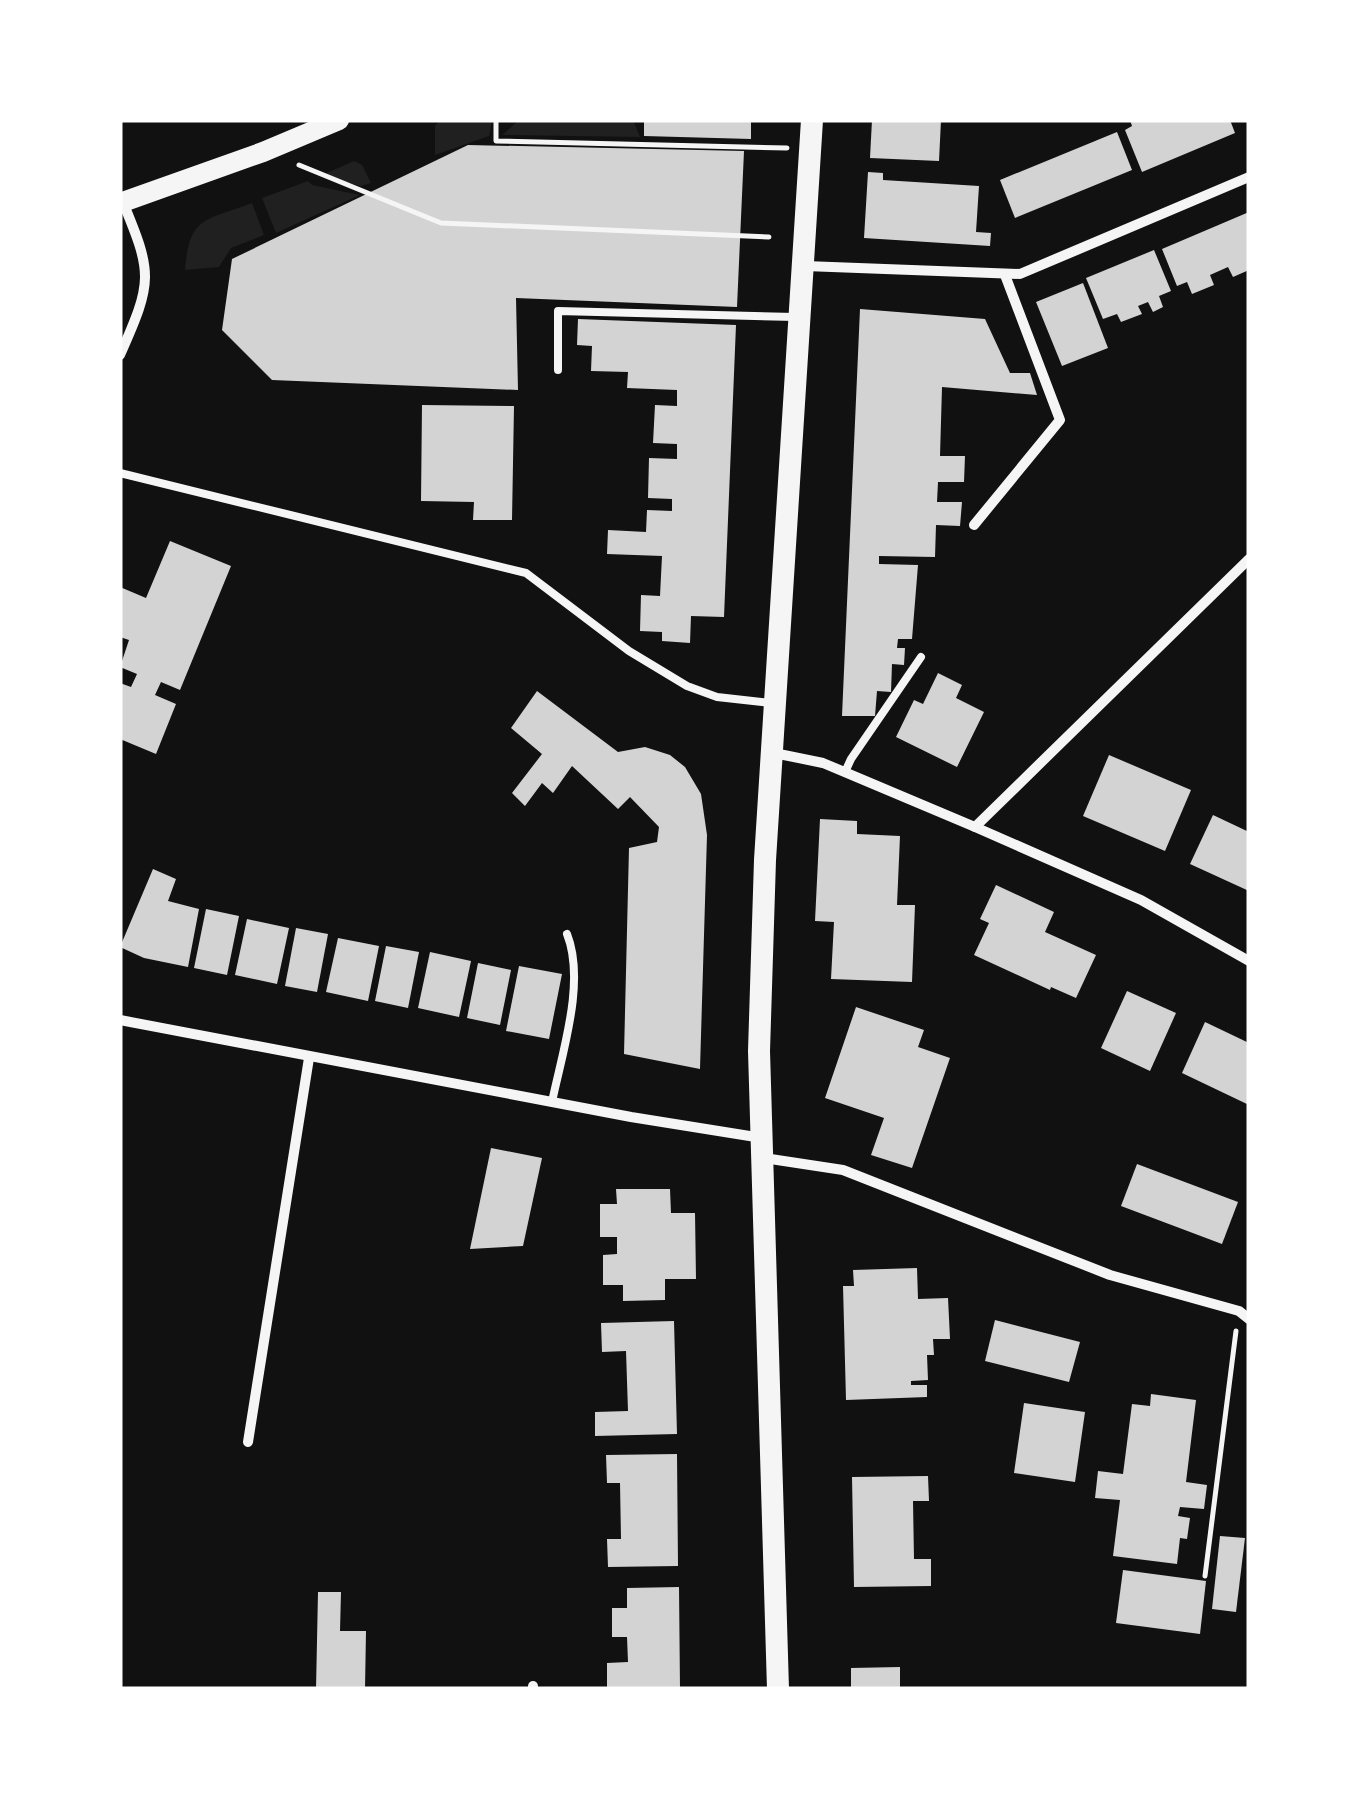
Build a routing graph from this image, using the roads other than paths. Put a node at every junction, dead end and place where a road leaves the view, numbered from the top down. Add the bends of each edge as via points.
1 (339, 120) edge
2 (812, 120) edge
3 (1249, 177) edge
4 (121, 200) edge
5 (802, 266) junction
6 (1005, 275) junction
7 (800, 318) junction
8 (120, 355) edge
9 (558, 370) dead end
10 (120, 473) edge
11 (974, 525) dead end
12 (1249, 559) edge
13 (921, 656) dead end
14 (775, 703) junction
15 (772, 753) junction
16 (846, 772) junction
17 (975, 827) junction
18 (567, 934) dead end
19 (1249, 960) edge
20 (120, 1020) edge
21 (309, 1058) junction
22 (552, 1102) junction
23 (763, 1148) junction
24 (1244, 1315) edge
25 (248, 1442) dead end
26 (778, 1689) edge

1 - 4 main road
2 - 5 highway
3 - 6 street
4 - 8 street via 143,249 146,283
5 - 6 street
5 - 7 highway
6 - 11 street via 1060,420
7 - 9 lane via 558,311
7 - 14 highway
10 - 14 lane via 526,572 687,686 717,697
12 - 17 street
13 - 16 lane
14 - 15 highway
15 - 16 street
15 - 23 highway via 759,1052
16 - 17 street
17 - 19 street via 1141,900
18 - 22 lane via 572,1010
20 - 21 street
21 - 22 street
21 - 25 street
22 - 23 street
23 - 24 street via 844,1170 1110,1275
23 - 26 highway

